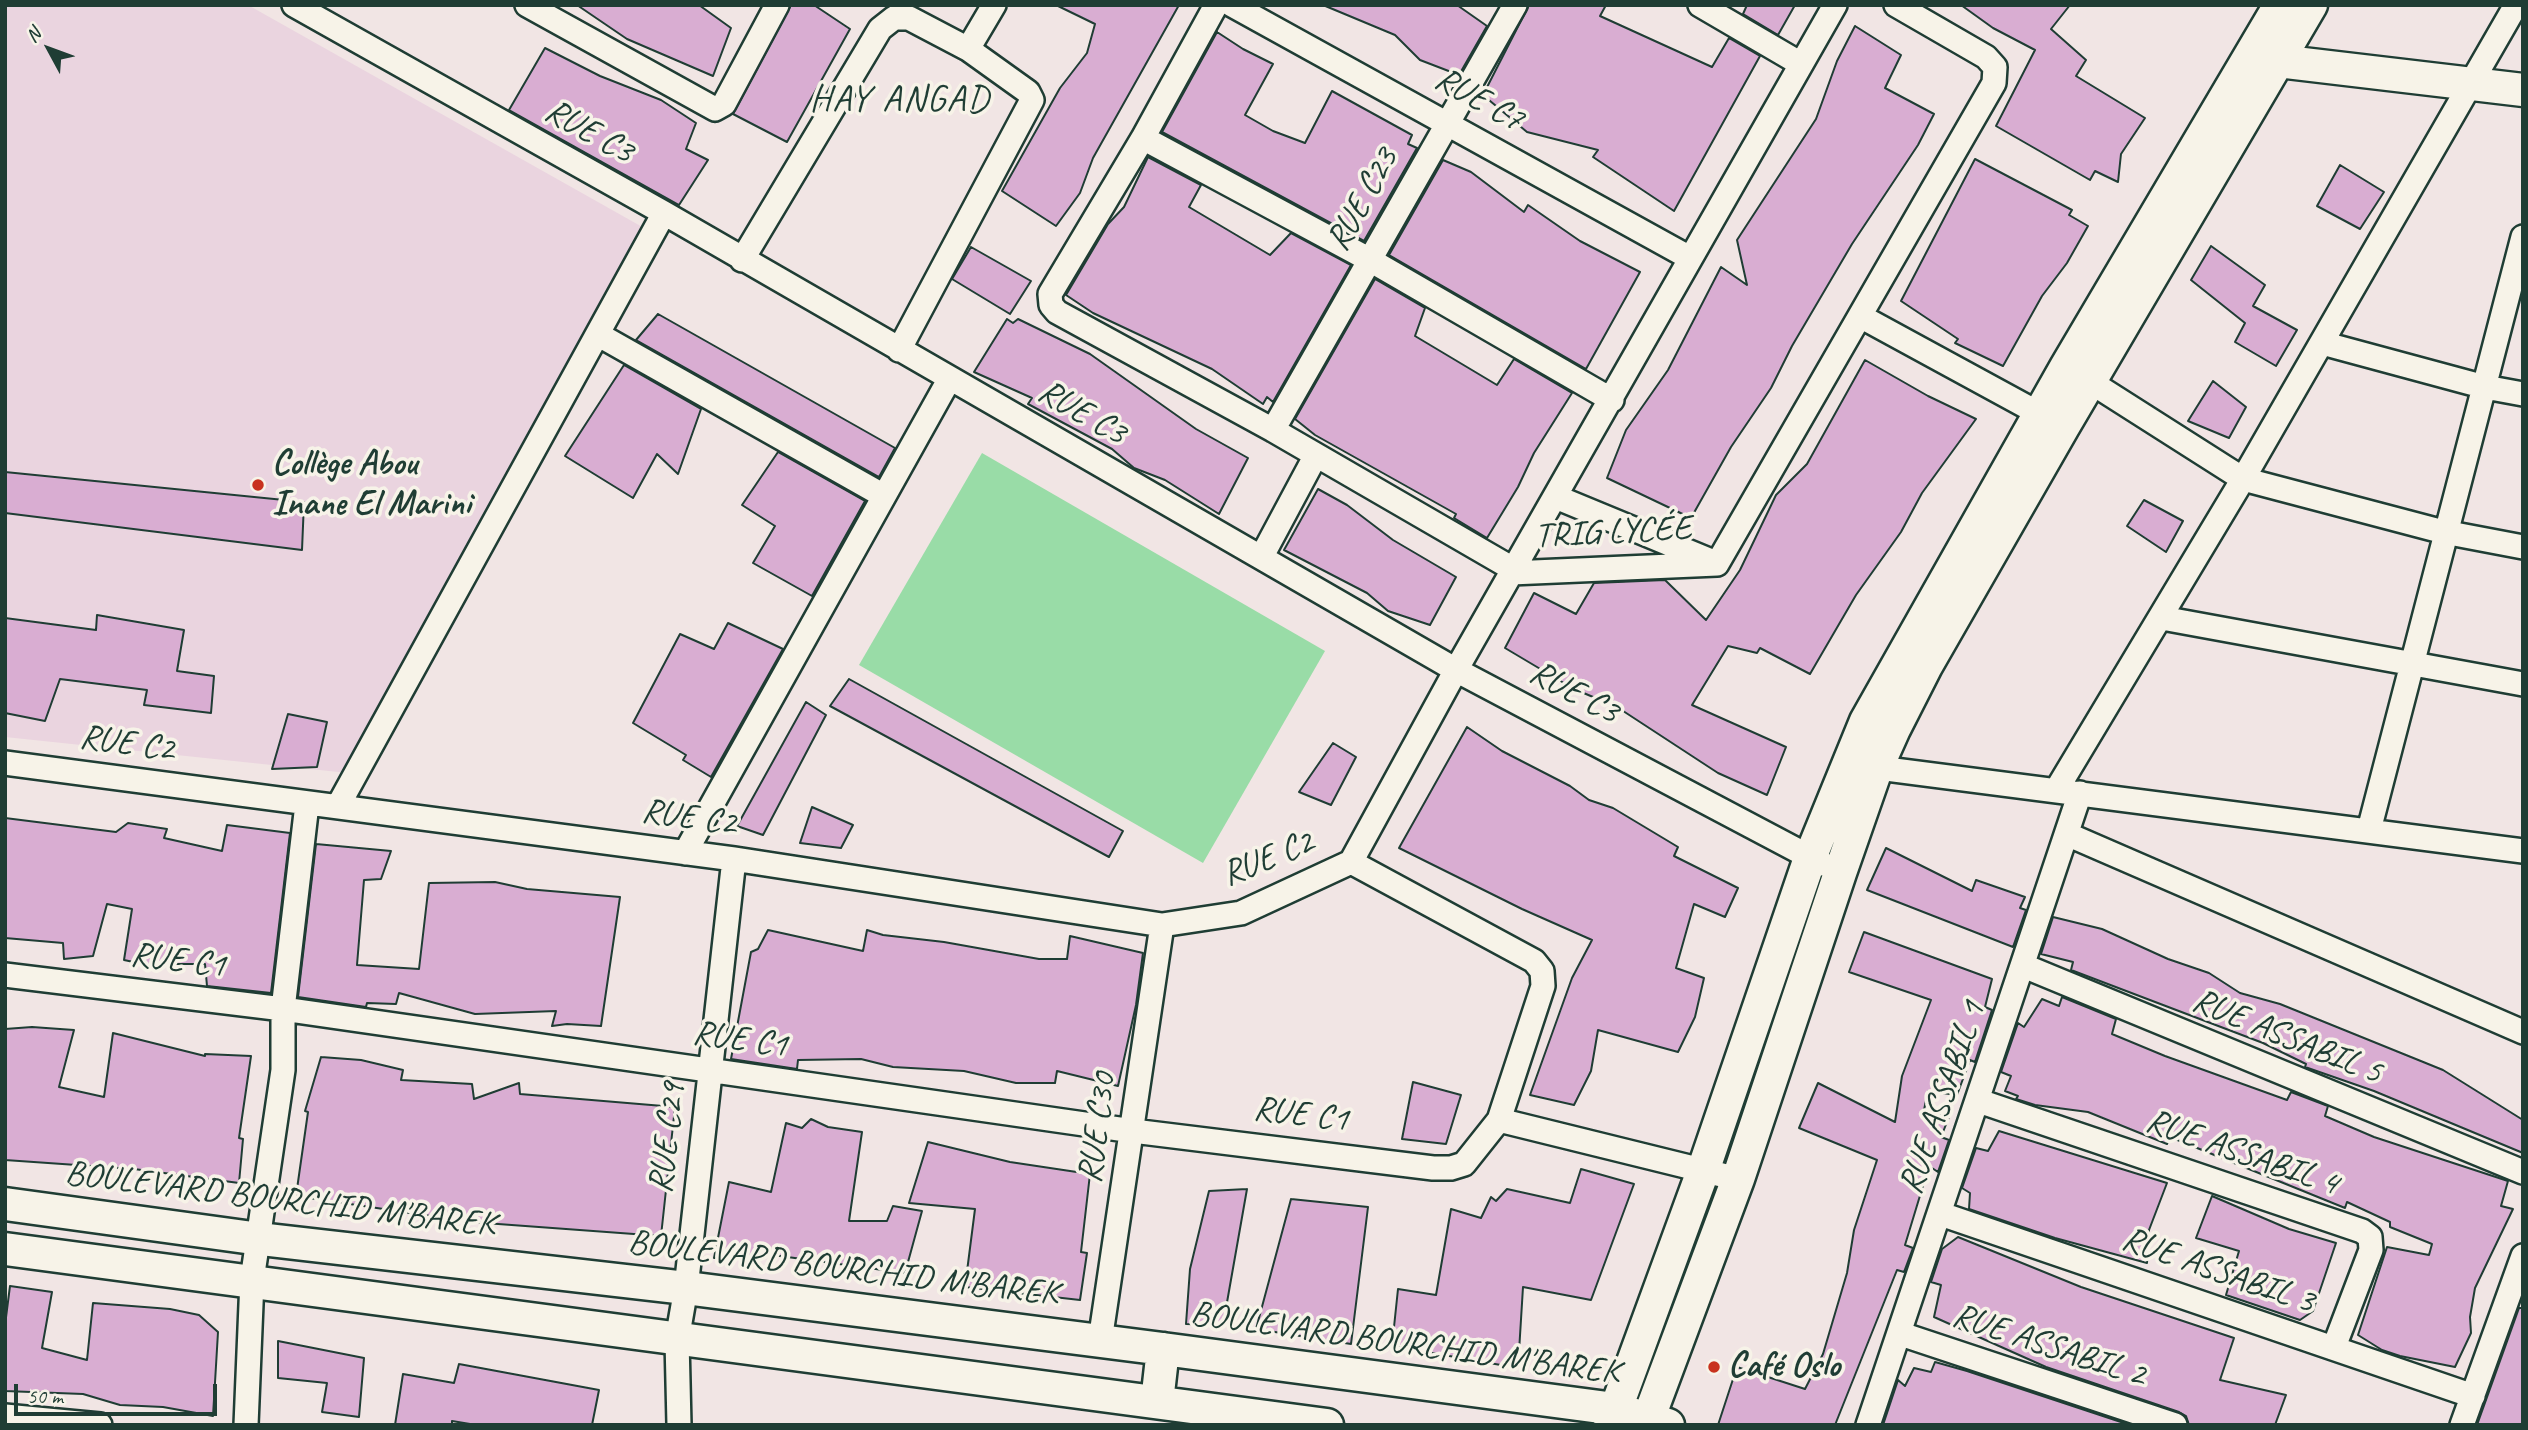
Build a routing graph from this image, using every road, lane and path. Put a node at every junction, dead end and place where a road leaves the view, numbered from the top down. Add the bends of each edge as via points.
1 (294, 5) edge
2 (527, 5) edge
3 (776, 5) edge
4 (994, 5) edge
5 (1216, 5) edge
6 (1233, 5) edge
7 (1515, 5) edge
8 (1700, 5) edge
9 (1835, 5) edge
10 (1896, 5) edge
11 (2280, 5) edge
12 (2311, 5) edge
13 (2516, 5) edge
14 (329, 14) edge
15 (968, 49) junction
16 (2264, 59) junction
17 (1801, 64) junction
18 (2471, 83) junction
19 (2523, 90) edge
20 (1446, 122) junction
21 (1143, 138) junction
22 (663, 213) junction
23 (2522, 240) edge
24 (1690, 258) junction
25 (742, 260) junction
26 (1370, 260) junction
27 (1860, 316) junction
28 (599, 335) junction
29 (2322, 343) junction
30 (899, 350) junction
31 (2078, 374) junction
32 (950, 378) junction
33 (2485, 387) junction
34 (2523, 394) edge
35 (1612, 400) junction
36 (2051, 420) junction
37 (1273, 430) junction
38 (1316, 455) junction
39 (2244, 479) junction
40 (884, 496) junction
41 (1556, 497) junction
42 (2444, 532) junction
43 (2523, 547) edge
44 (1262, 556) junction
45 (1717, 564) junction
46 (1512, 571) junction
47 (2162, 618) junction
48 (2412, 666) junction
49 (1456, 670) junction
50 (2523, 684) edge
51 (5, 763) edge
52 (1862, 766) junction
53 (2057, 789) junction
54 (2080, 793) junction
55 (307, 804) junction
56 (338, 806) junction
57 (2369, 830) junction
58 (2068, 835) junction
59 (2523, 851) edge
60 (685, 853) junction
61 (1810, 858) junction
62 (734, 859) junction
63 (1351, 862) junction
64 (1840, 873) junction
65 (1162, 925) junction
66 (2024, 966) junction
67 (5, 975) edge
68 (283, 1009) junction
69 (2523, 1031) edge
70 (711, 1071) junction
71 (1979, 1101) junction
72 (1499, 1120) junction
73 (1133, 1131) junction
74 (1703, 1171) junction
75 (2523, 1172) edge
76 (1738, 1179) junction
77 (5, 1204) edge
78 (1941, 1214) junction
79 (260, 1239) junction
80 (5, 1249) edge
81 (2523, 1256) edge
82 (252, 1280) junction
83 (686, 1288) junction
84 (1901, 1334) junction
85 (677, 1340) junction
86 (1100, 1341) junction
87 (2334, 1347) junction
88 (1163, 1349) junction
89 (2473, 1396) junction
90 (1157, 1402) junction
91 (5, 1416) edge
92 (1188, 1416) edge
93 (1613, 1417) edge
94 (1654, 1423) edge
95 (100, 1425) edge
96 (246, 1425) edge
97 (679, 1425) edge
98 (1326, 1425) edge
99 (1868, 1425) edge
100 (2175, 1425) edge
101 (2462, 1425) edge

1 - 14 street, RUE C3
2 - 3 street via 715,109 724,104
4 - 15 street
5 - 21 street
6 - 20 street, RUE C7
7 - 20 street, RUE C23
8 - 17 street
9 - 17 street
10 - 27 street via 1986,57 1995,67 1994,83
11 - 16 main road
12 - 16 main road
13 - 18 street
14 - 22 street, RUE C3
15 - 25 street via 909,18 894,18 880,29
15 - 30 street via 1028,92 1032,100
16 - 18 main road
16 - 31 main road
17 - 24 street
18 - 19 main road
18 - 29 street
20 - 24 street, RUE C7
20 - 26 street, RUE C23
21 - 26 street
21 - 37 street via 1050,293 1051,305
22 - 25 street, RUE C3
22 - 28 street
23 - 33 street
24 - 35 street
25 - 30 street, RUE C3
26 - 35 street
26 - 37 street, RUE C23
27 - 36 street
27 - 45 street
28 - 40 street
28 - 56 street
29 - 33 street
29 - 39 street
30 - 32 street, RUE C3
31 - 36 main road
31 - 39 street
32 - 40 street
32 - 44 street, RUE C3
33 - 34 street
33 - 42 street
35 - 41 street
36 - 52 main road via 1901,657
37 - 38 street
38 - 44 street
38 - 46 street
39 - 42 street
39 - 47 street
40 - 60 street
41 - 45 street
41 - 46 street
42 - 43 street
42 - 48 street
44 - 49 street, RUE C3
45 - 46 street, TRIG LYCÉE
46 - 49 street
47 - 48 street
47 - 53 street
48 - 50 street
48 - 57 street
49 - 61 street, RUE C3
49 - 63 street
51 - 55 street, RUE C2
52 - 53 street
52 - 61 main road
52 - 64 main road
53 - 54 street
54 - 57 street
54 - 58 street, RUE ASSABIL 1
55 - 56 street, RUE C2
55 - 68 street
56 - 60 street, RUE C2
57 - 59 street
58 - 66 street, RUE ASSABIL 1
58 - 69 street
60 - 62 street, RUE C2
61 - 64 street, RUE C3
61 - 74 main road
62 - 65 street, RUE C2
62 - 70 street, RUE C29
63 - 65 street, RUE C2 via 1241,914
63 - 72 street via 1534,961 1542,971 1543,986
64 - 76 main road
65 - 73 street, RUE C30
66 - 71 street, RUE ASSABIL 1
66 - 75 street, RUE ASSABIL 5
67 - 68 street, RUE C1
68 - 70 street, RUE C1
68 - 79 street via 283,1070
70 - 73 street, RUE C1
70 - 83 street, RUE C29
71 - 78 street, RUE ASSABIL 1
71 - 87 street, RUE ASSABIL 4 via 2362,1231 2370,1237 2371,1250
72 - 73 street, RUE C1 via 1464,1164 1451,1168
72 - 74 street
73 - 86 street, RUE C30
74 - 76 street
74 - 93 main road
76 - 94 main road
77 - 79 main road, BOULEVARD BOURCHID M'BAREK
78 - 84 street, RUE ASSABIL 1
78 - 87 street, RUE ASSABIL 3
79 - 82 street
79 - 83 main road, BOULEVARD BOURCHID M'BAREK
80 - 82 main road
81 - 89 street
82 - 85 main road
82 - 96 street
83 - 85 street, RUE C29
83 - 86 main road, BOULEVARD BOURCHID M'BAREK
84 - 99 street, RUE ASSABIL 1
84 - 100 street, RUE ASSABIL 2
85 - 90 main road
85 - 97 street, RUE C29
86 - 88 main road, BOULEVARD BOURCHID M'BAREK
87 - 89 street, RUE ASSABIL 3
88 - 90 main road
88 - 93 main road, BOULEVARD BOURCHID M'BAREK
89 - 101 street
90 - 92 main road
91 - 95 street
92 - 98 main road
93 - 94 main road, BOULEVARD BOURCHID M'BAREK

